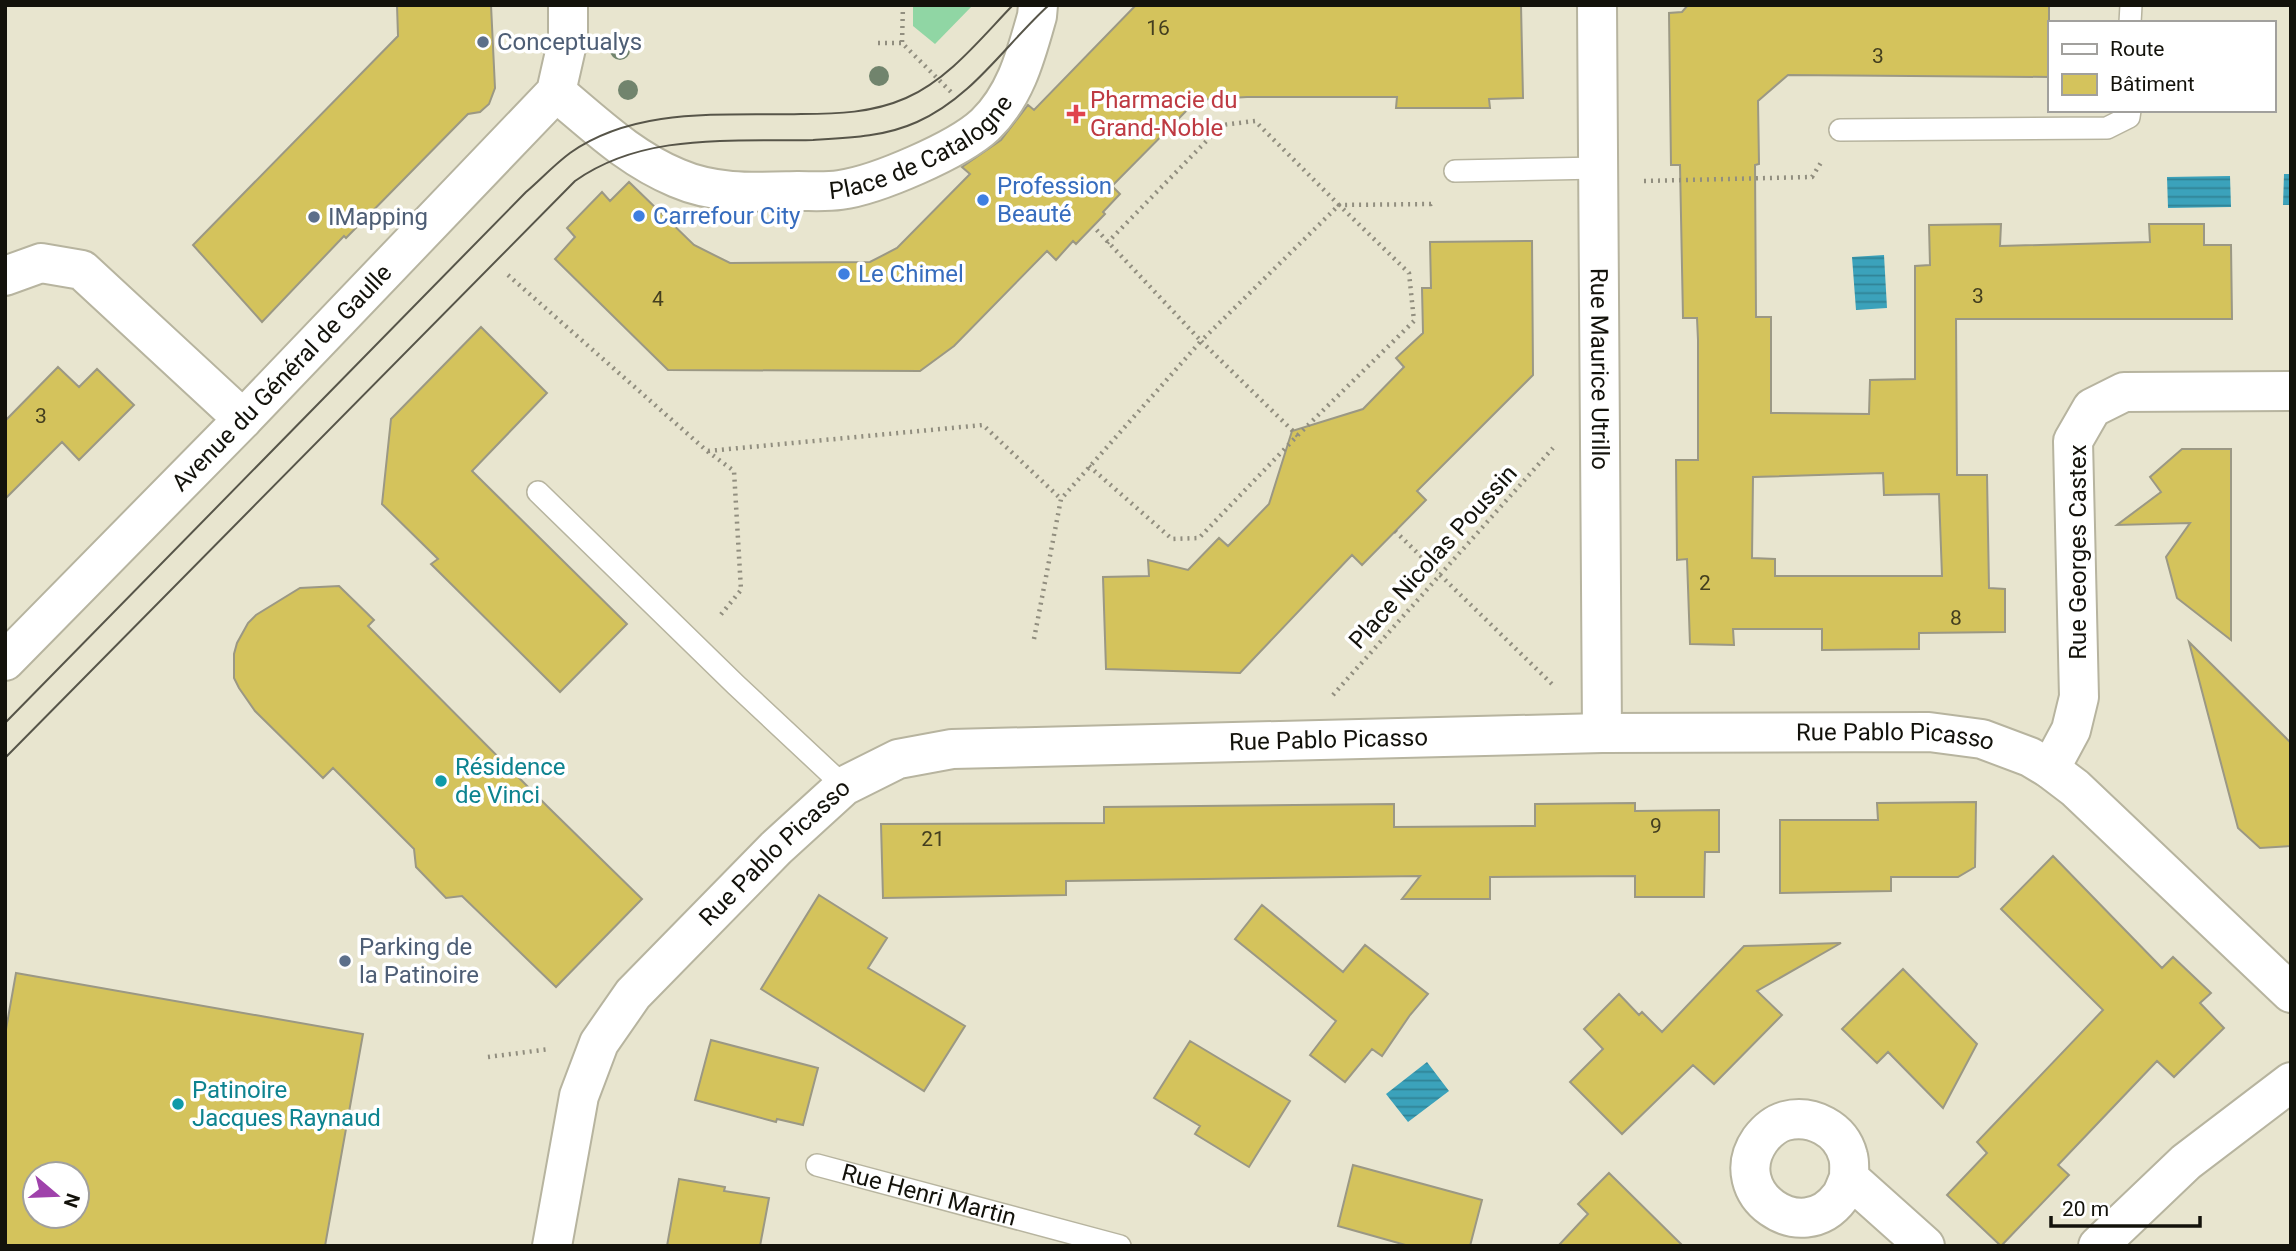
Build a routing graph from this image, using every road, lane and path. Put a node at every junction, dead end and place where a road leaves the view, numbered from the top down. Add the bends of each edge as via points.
1 (568, 5) edge
2 (903, 5) edge
3 (1597, 5) edge
4 (1041, 9) edge
5 (877, 43) dead end
6 (902, 43) junction
7 (920, 60) dead end
8 (556, 92) junction
9 (2130, 112) edge
10 (1840, 130) joint
11 (1455, 171) joint
12 (1599, 175) junction
13 (1339, 205) junction
14 (1093, 226) dead end
15 (1107, 243) junction
16 (5, 275) edge
17 (508, 275) dead end
18 (1201, 341) junction
19 (2291, 391) edge
20 (1600, 395) junction
21 (243, 419) junction
22 (1299, 436) junction
23 (708, 451) junction
24 (1090, 466) junction
25 (538, 492) dead end
26 (1061, 499) junction
27 (1395, 531) dead end
28 (1441, 575) junction
29 (1034, 639) dead end
30 (695, 645) junction
31 (5, 661) edge
32 (1602, 733) junction
33 (1290, 741) junction
34 (2050, 769) junction
35 (844, 786) junction
36 (2291, 993) edge
37 (599, 1042) junction
38 (488, 1057) dead end
39 (2291, 1082) edge
40 (817, 1165) dead end
41 (1849, 1178) dead end
42 (552, 1246) edge
43 (1120, 1246) edge
44 (1925, 1246) edge
45 (2098, 1246) edge

1 - 8 street via 568,39
2 - 6 path
3 - 12 street, Rue Maurice Utrillo
4 - 8 street, Place de Catalogne via 1014,87 985,125 938,155 841,190 739,192 679,179 629,154
5 - 6 path
6 - 7 path
8 - 21 street, Avenue du Général de Gaulle
9 - 10 lane via 2129,117 2107,128
10 - 12 path via 1812,177
11 - 12 lane
11 - 13 path via 1431,204
12 - 20 street, Rue Maurice Utrillo
13 - 15 path via 1255,121 1222,125
13 - 18 path
13 - 22 path via 1409,273 1414,321
14 - 15 path
15 - 18 path
16 - 21 street via 41,262 82,270
17 - 23 path
18 - 22 path
18 - 24 path
19 - 34 street, Rue Georges Castex via 2124,392 2092,408 2073,441 2079,697 2071,730
20 - 28 path, Place Nicolas Poussin
20 - 32 street, Rue Maurice Utrillo
21 - 31 street, Avenue du Général de Gaulle
22 - 24 path via 1199,538 1172,539
23 - 26 path via 983,425
23 - 30 path via 734,471 741,590
24 - 26 path
25 - 30 lane
26 - 29 path
27 - 28 path
28 - 32 path
28 - 33 path, Place Nicolas Poussin
30 - 35 lane
32 - 33 street, Rue Pablo Picasso
32 - 34 street, Rue Pablo Picasso via 1929,732 1982,739
33 - 35 street, Rue Pablo Picasso via 952,749 898,759
34 - 36 street, Rue Pablo Picasso
35 - 37 street, Rue Pablo Picasso via 776,848 633,994
37 - 38 path
37 - 42 street, Rue Pablo Picasso via 579,1096
39 - 45 street via 2186,1162
40 - 43 lane, Rue Henri Martin
41 - 44 street

